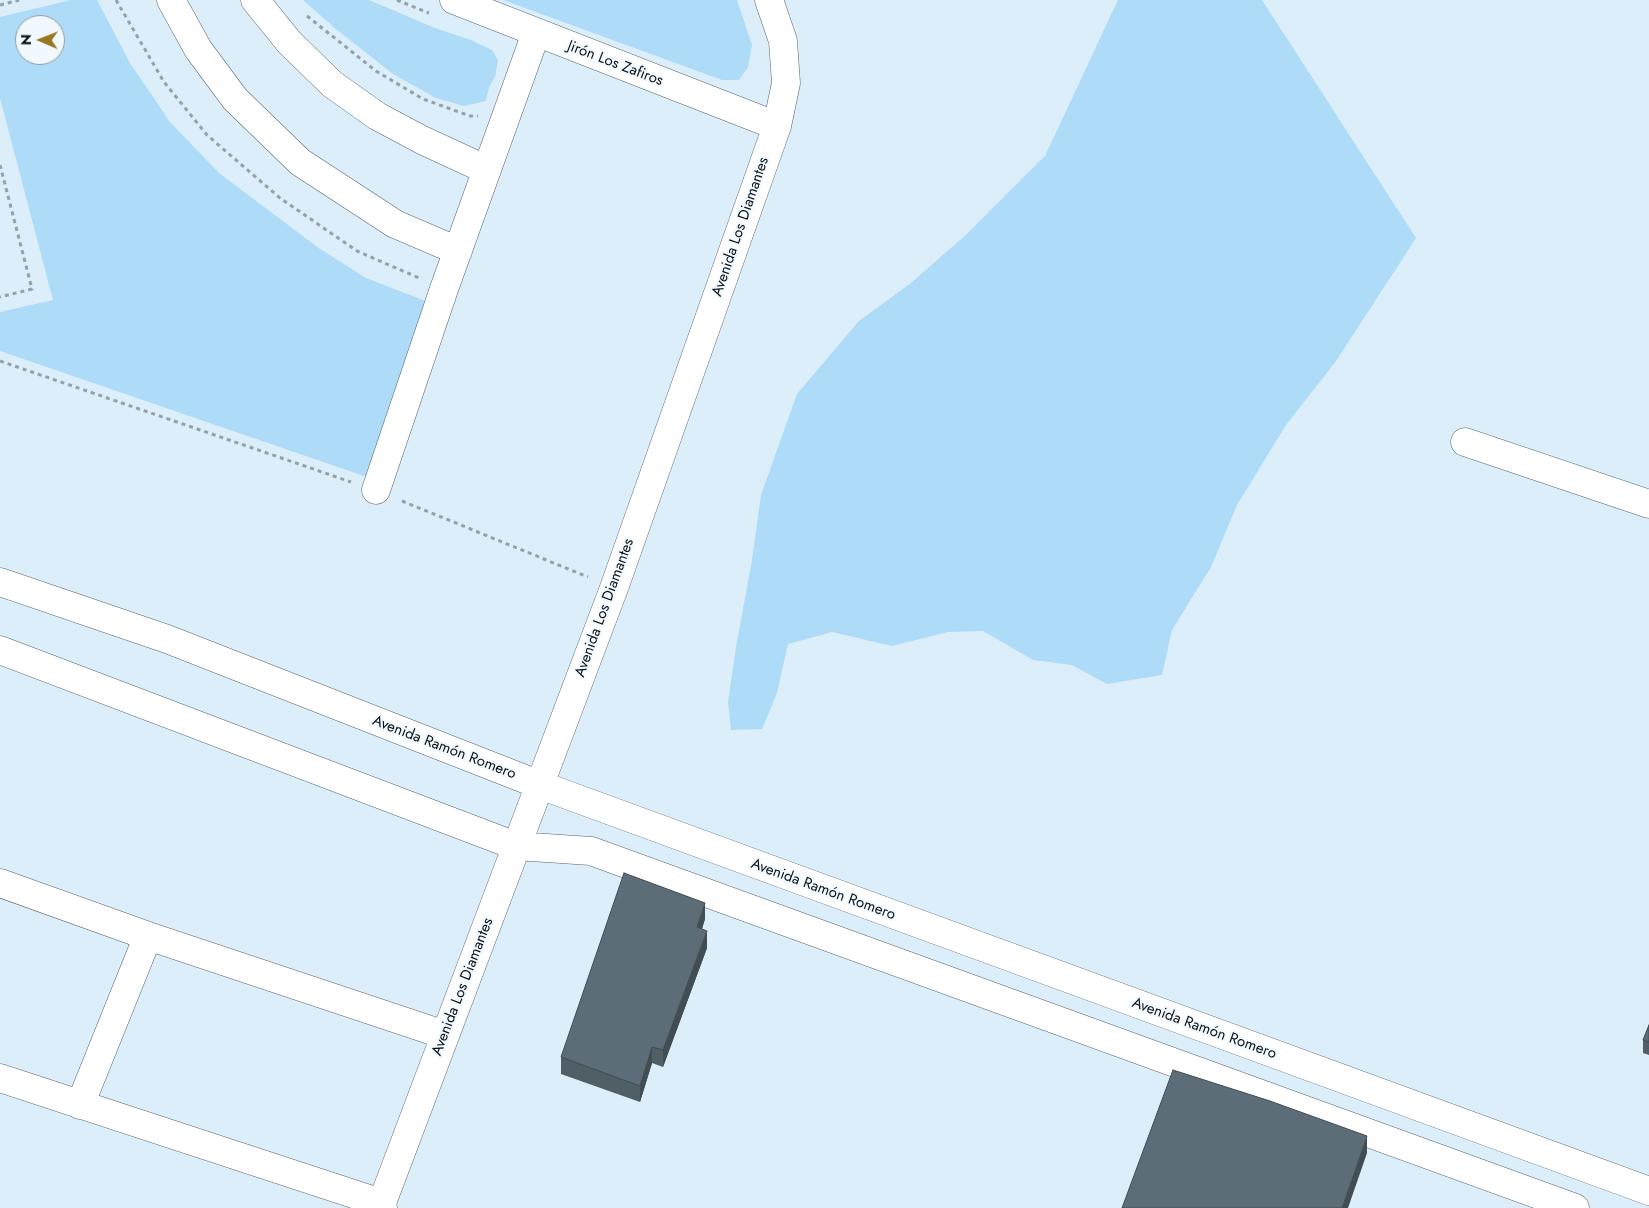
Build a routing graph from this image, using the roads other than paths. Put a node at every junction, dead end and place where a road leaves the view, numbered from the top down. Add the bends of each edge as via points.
1 (171, 0) edge
2 (255, 0) edge
3 (454, 0) edge
4 (769, 0) edge
5 (536, 33) junction
6 (777, 126) junction
7 (487, 170) junction
8 (458, 251) junction
9 (1465, 442) dead end
10 (376, 490) road end
11 (1649, 504) edge
12 (0, 582) edge
13 (0, 650) edge
14 (540, 785) junction
15 (516, 846) junction
16 (0, 882) edge
17 (148, 936) junction
18 (1014, 960) junction
19 (1083, 985) junction
20 (999, 999) junction
21 (1071, 1025) junction
22 (445, 1035) junction
23 (0, 1078) edge
24 (80, 1105) junction
25 (1649, 1192) edge
26 (381, 1206) edge
27 (1575, 1208) edge

1 - 8 street via 198,49 236,99 300,162 395,224
2 - 7 street via 289,42 332,84 377,116
3 - 5 street, Jirón Los Zafiros
4 - 6 street, Avenida Los Diamantes via 783,40 786,83
5 - 6 street, Jirón Los Zafiros
5 - 7 street
6 - 14 street, Avenida Los Diamantes via 614,588
7 - 8 street
8 - 10 street
9 - 11 street
12 - 14 street, Avenida Ramón Romero via 168,639
13 - 15 street
14 - 15 street, Avenida Los Diamantes
14 - 18 street, Avenida Ramón Romero
15 - 20 street via 590,851
15 - 22 street, Avenida Los Diamantes
16 - 17 street
17 - 22 street
17 - 24 street
18 - 19 street, Avenida Ramón Romero
18 - 20 street
19 - 21 street
19 - 25 street, Avenida Ramón Romero
20 - 21 street
21 - 27 street
22 - 26 street, Avenida Los Diamantes
23 - 24 street
24 - 26 street

